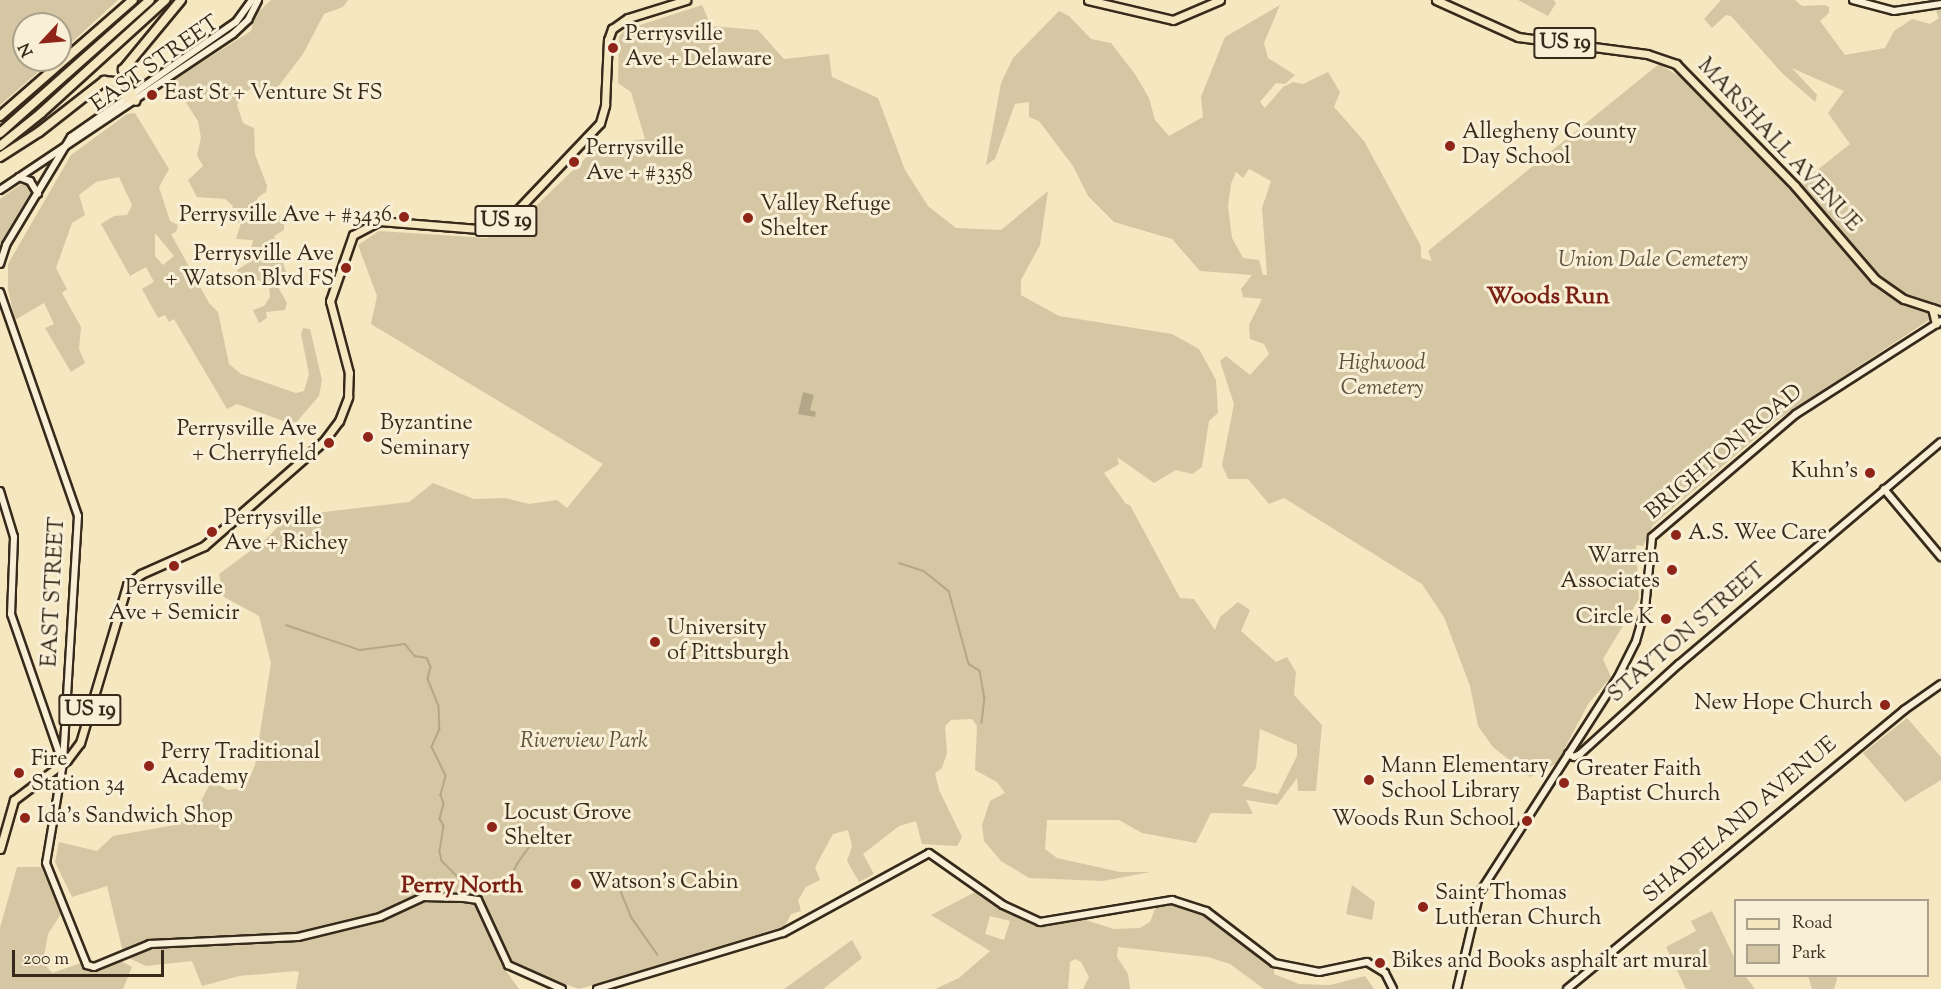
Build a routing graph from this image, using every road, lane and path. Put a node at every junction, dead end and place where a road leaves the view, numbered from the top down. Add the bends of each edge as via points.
1 (133, 0) edge
2 (150, 0) edge
3 (165, 0) edge
4 (181, 0) edge
5 (252, 0) edge
6 (258, 0) edge
7 (686, 0) edge
8 (1088, 0) edge
9 (1220, 0) edge
10 (1436, 0) edge
11 (1853, 0) edge
12 (1941, 4) edge
13 (132, 98) junction
14 (0, 116) edge
15 (0, 133) edge
16 (0, 146) edge
17 (63, 147) junction
18 (0, 157) edge
19 (19, 177) junction
20 (0, 190) edge
21 (38, 194) junction
22 (0, 264) edge
23 (0, 292) edge
24 (1932, 308) junction
25 (1941, 311) edge
26 (1939, 322) edge
27 (1941, 442) edge
28 (1884, 489) junction
29 (0, 491) edge
30 (1941, 557) edge
31 (1941, 684) edge
32 (1568, 754) junction
33 (63, 764) junction
34 (0, 849) edge
35 (562, 989) edge
36 (597, 989) edge
37 (1393, 989) edge
38 (1457, 989) edge
39 (1567, 989) edge

1 - 14 highway
2 - 15 highway
3 - 16 highway via 50,106
4 - 13 highway via 123,70
5 - 13 street, EAST STREET via 236,22
6 - 13 street, EAST STREET via 241,28
7 - 33 main road, US 19 via 628,18 612,29 600,123 507,221 479,229 379,221 353,235 330,301 349,373 348,397 339,421 323,442 204,546 141,574 127,585 82,739
8 - 9 main road via 1173,20
10 - 24 main road, MARSHALL AVENUE / US 19 via 1511,36 1659,56 1676,64 1795,186 1875,279 1904,299
11 - 12 street via 1894,11
13 - 17 street, EAST STREET via 71,137
13 - 18 highway via 116,82 101,82 39,132
17 - 19 street
17 - 21 street, EAST STREET
19 - 20 street
19 - 21 street via 30,181
21 - 22 street, EAST STREET via 6,246
23 - 33 street, EAST STREET via 78,511
24 - 25 main road, MARSHALL AVENUE / US 19
24 - 26 main road
26 - 32 street, BRIGHTON ROAD via 1796,414 1652,537 1645,609 1636,641 1618,677
27 - 28 street, STAYTON STREET
28 - 30 street
28 - 32 street, STAYTON STREET via 1580,754
29 - 33 street via 14,537 11,614
31 - 39 street, SHADELAND AVENUE via 1904,710
32 - 38 street, BRIGHTON ROAD via 1480,892
33 - 34 main road, US 19 via 14,800
33 - 35 street, EAST STREET via 46,866 90,967 150,944 298,937 380,917 423,897 464,898 478,900 508,965
36 - 37 street via 783,933 929,853 1003,905 1038,922 1172,900 1206,911 1274,963 1319,972 1367,962 1385,973

